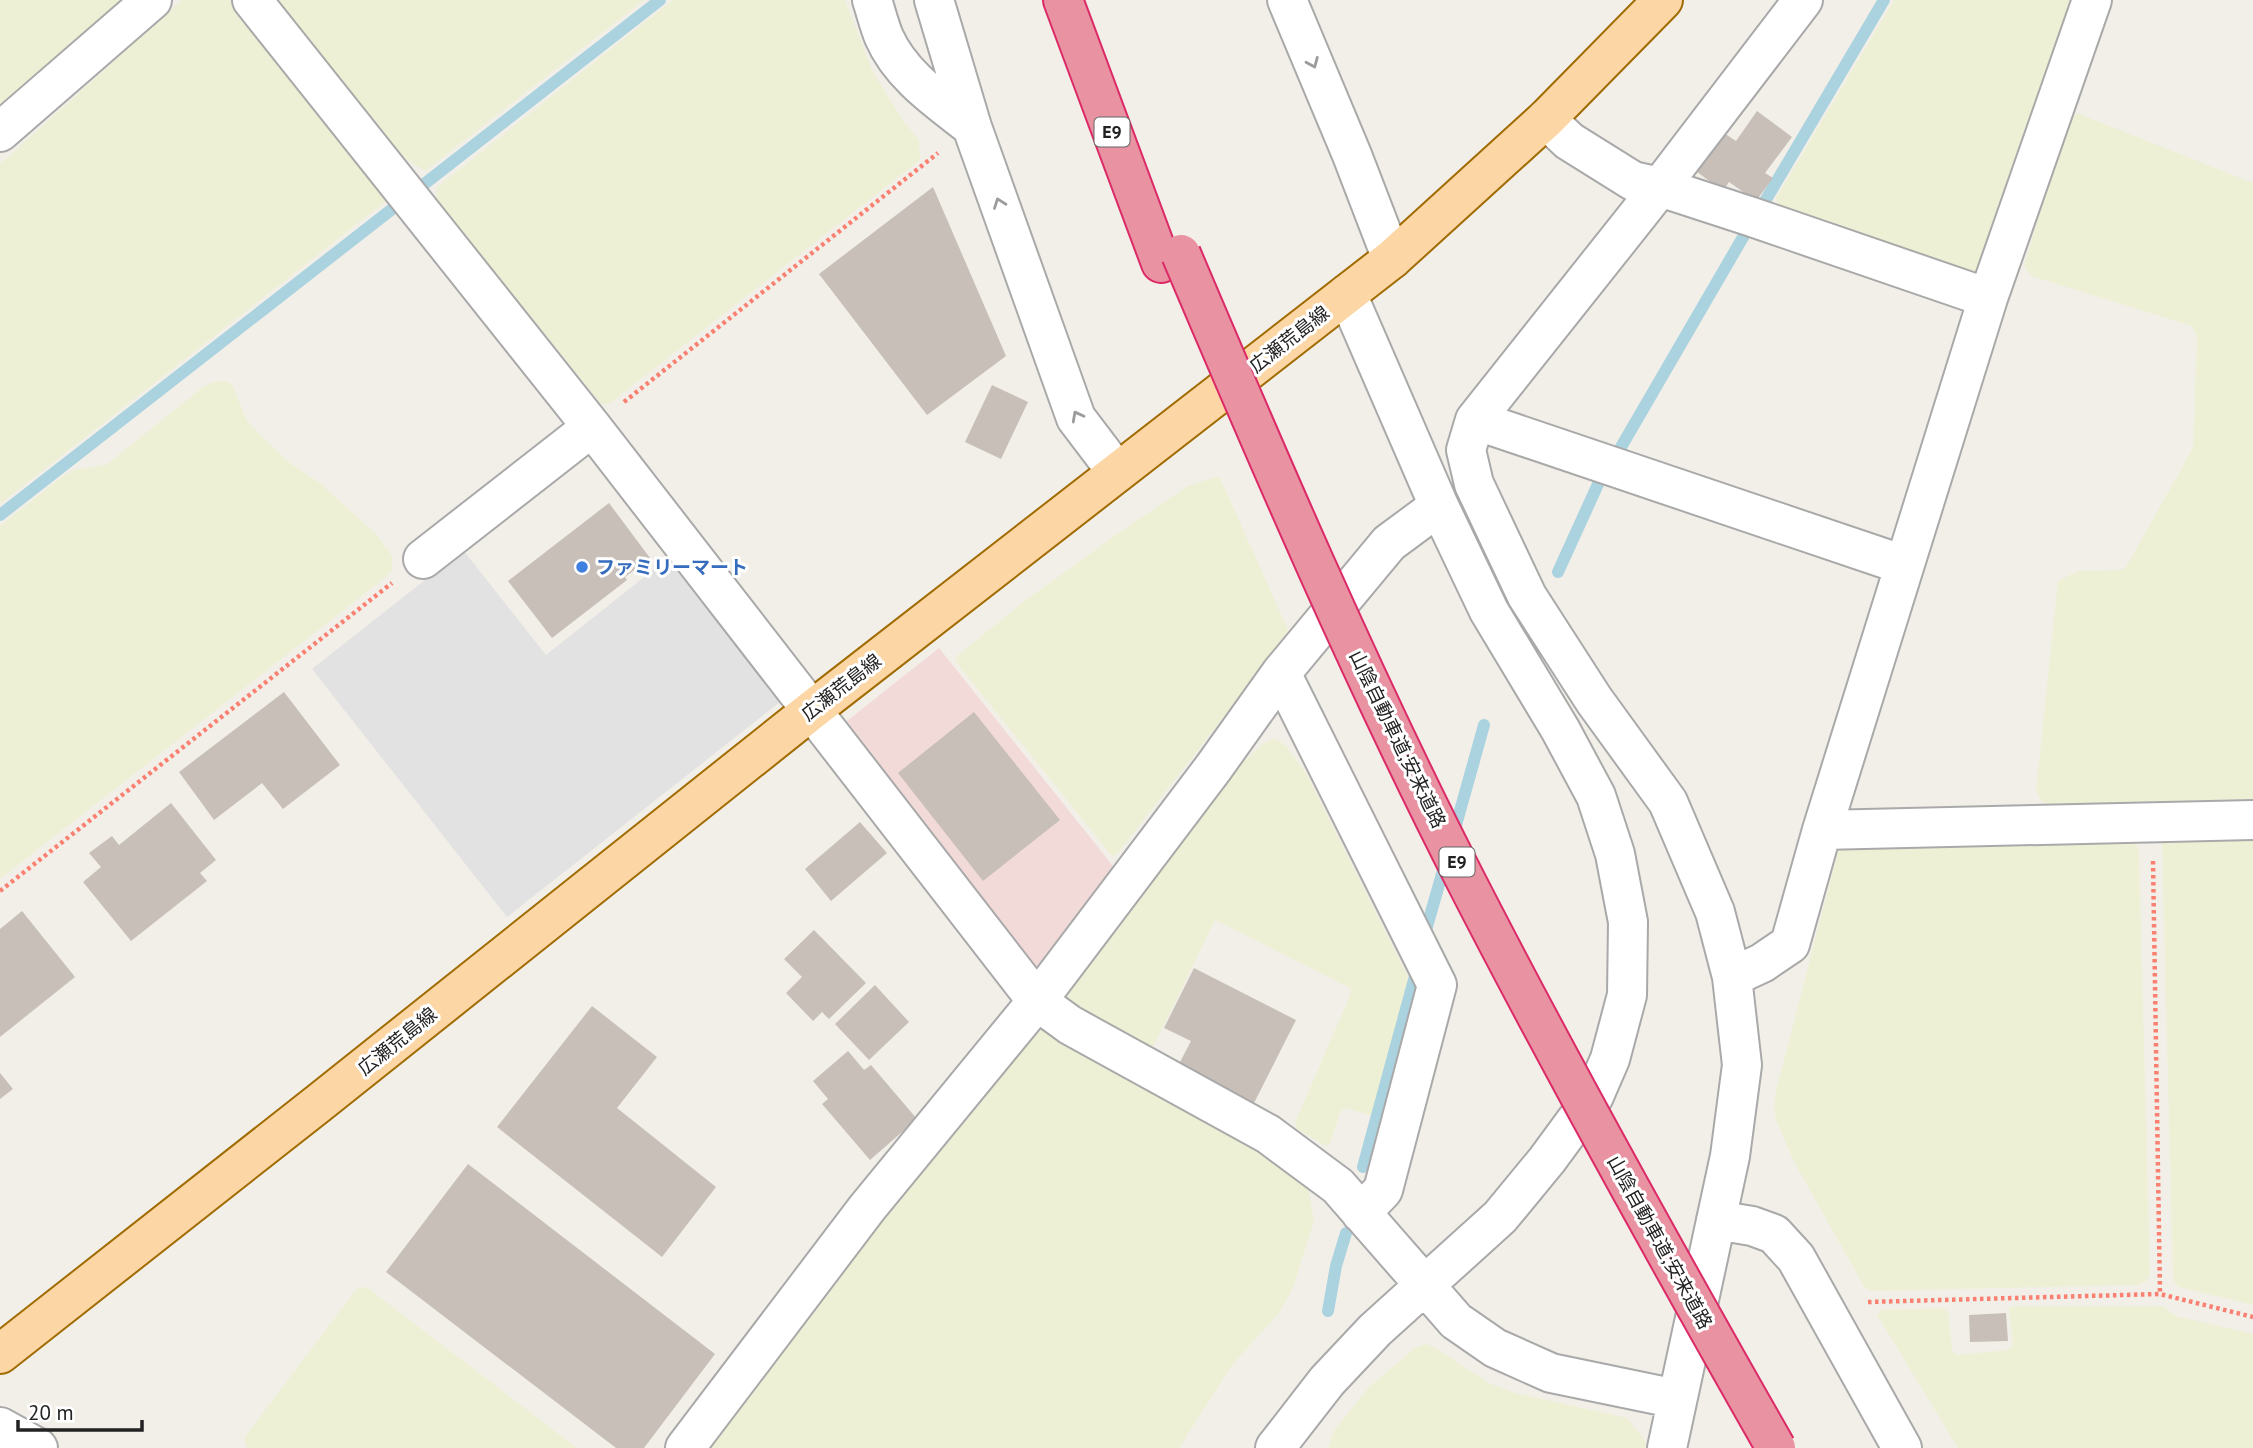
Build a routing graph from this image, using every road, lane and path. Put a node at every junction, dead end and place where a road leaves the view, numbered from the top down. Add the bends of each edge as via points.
1 (152, 0) edge
2 (252, 0) edge
3 (872, 0) edge
4 (934, 0) edge
5 (1063, 0) edge
6 (1083, 0) edge
7 (1287, 0) edge
8 (1663, 0) edge
9 (1803, 0) edge
10 (2092, 0) edge
11 (1546, 119) junction
12 (971, 127) junction
13 (0, 132) edge
14 (1660, 187) junction
15 (1171, 258) junction
16 (1392, 259) junction
17 (1347, 295) junction
18 (1988, 298) junction
19 (1475, 420) junction
20 (592, 427) junction
21 (1117, 472) junction
22 (1439, 506) junction
23 (423, 559) joint
24 (1904, 565) junction
25 (1281, 673) junction
26 (812, 710) junction
27 (2253, 820) edge
28 (2152, 822) junction
29 (1822, 830) junction
30 (0, 891) edge
31 (1732, 977) junction
32 (1037, 1001) junction
33 (1361, 1213) junction
34 (1716, 1220) junction
35 (1423, 1285) junction
36 (2160, 1294) junction
37 (1827, 1313) junction
38 (2253, 1317) edge
39 (0, 1354) edge
40 (1677, 1399) junction
41 (0, 1427) edge
42 (38, 1448) edge
43 (685, 1448) edge
44 (1275, 1448) edge
45 (1667, 1448) edge
46 (1749, 1448) edge
47 (1776, 1448) edge
48 (1902, 1448) edge

1 - 13 street
2 - 20 street
3 - 12 street via 884,38 898,61 918,84
4 - 12 street
5 - 15 highway, 山陰自動車道;安来道路 / E9
6 - 15 highway, 山陰自動車道;安来道路 / E9
7 -> 16 street
8 - 11 main road, 広瀬荒島線
9 - 14 street
10 - 18 street
11 - 14 street via 1569,141 1633,181
11 - 16 main road, 広瀬荒島線
12 - 20 path
21 -> 12 street via 1076,418
14 - 18 street
14 - 19 street
15 - 46 highway, 山陰自動車道;安来道路 / E9 via 1254,484 1446,892
15 - 47 highway, 山陰自動車道;安来道路 / E9, bridge via 1466,882
16 - 17 main road, 広瀬荒島線
17 - 21 main road, 広瀬荒島線
17 - 22 street
18 - 24 street
19 - 24 street
19 - 31 street via 1466,450 1474,484 1527,596 1668,802 1715,912
20 - 23 street
20 - 26 street
21 - 26 main road, 広瀬荒島線
22 - 25 street via 1390,543
22 - 35 street via 1489,611 1596,796 1615,854 1629,922 1627,995 1610,1059 1594,1096 1500,1216
23 - 30 path
24 - 29 street
25 - 32 street
25 - 33 street via 1437,985 1383,1191
26 - 32 street
26 - 39 main road, 広瀬荒島線
27 - 28 street
28 - 29 street
28 - 36 path
29 - 31 street via 1790,944
31 - 34 street via 1742,1065
32 - 33 street via 1070,1025 1268,1134 1338,1186
32 - 43 street via 867,1208
33 - 35 street
34 - 37 street via 1774,1234 1796,1258
34 - 40 street
35 - 40 street via 1455,1321 1495,1348 1551,1373
35 - 44 street via 1327,1381
36 - 37 path via 1868,1302
36 - 38 path
37 - 48 street
40 - 45 street
41 - 42 street

